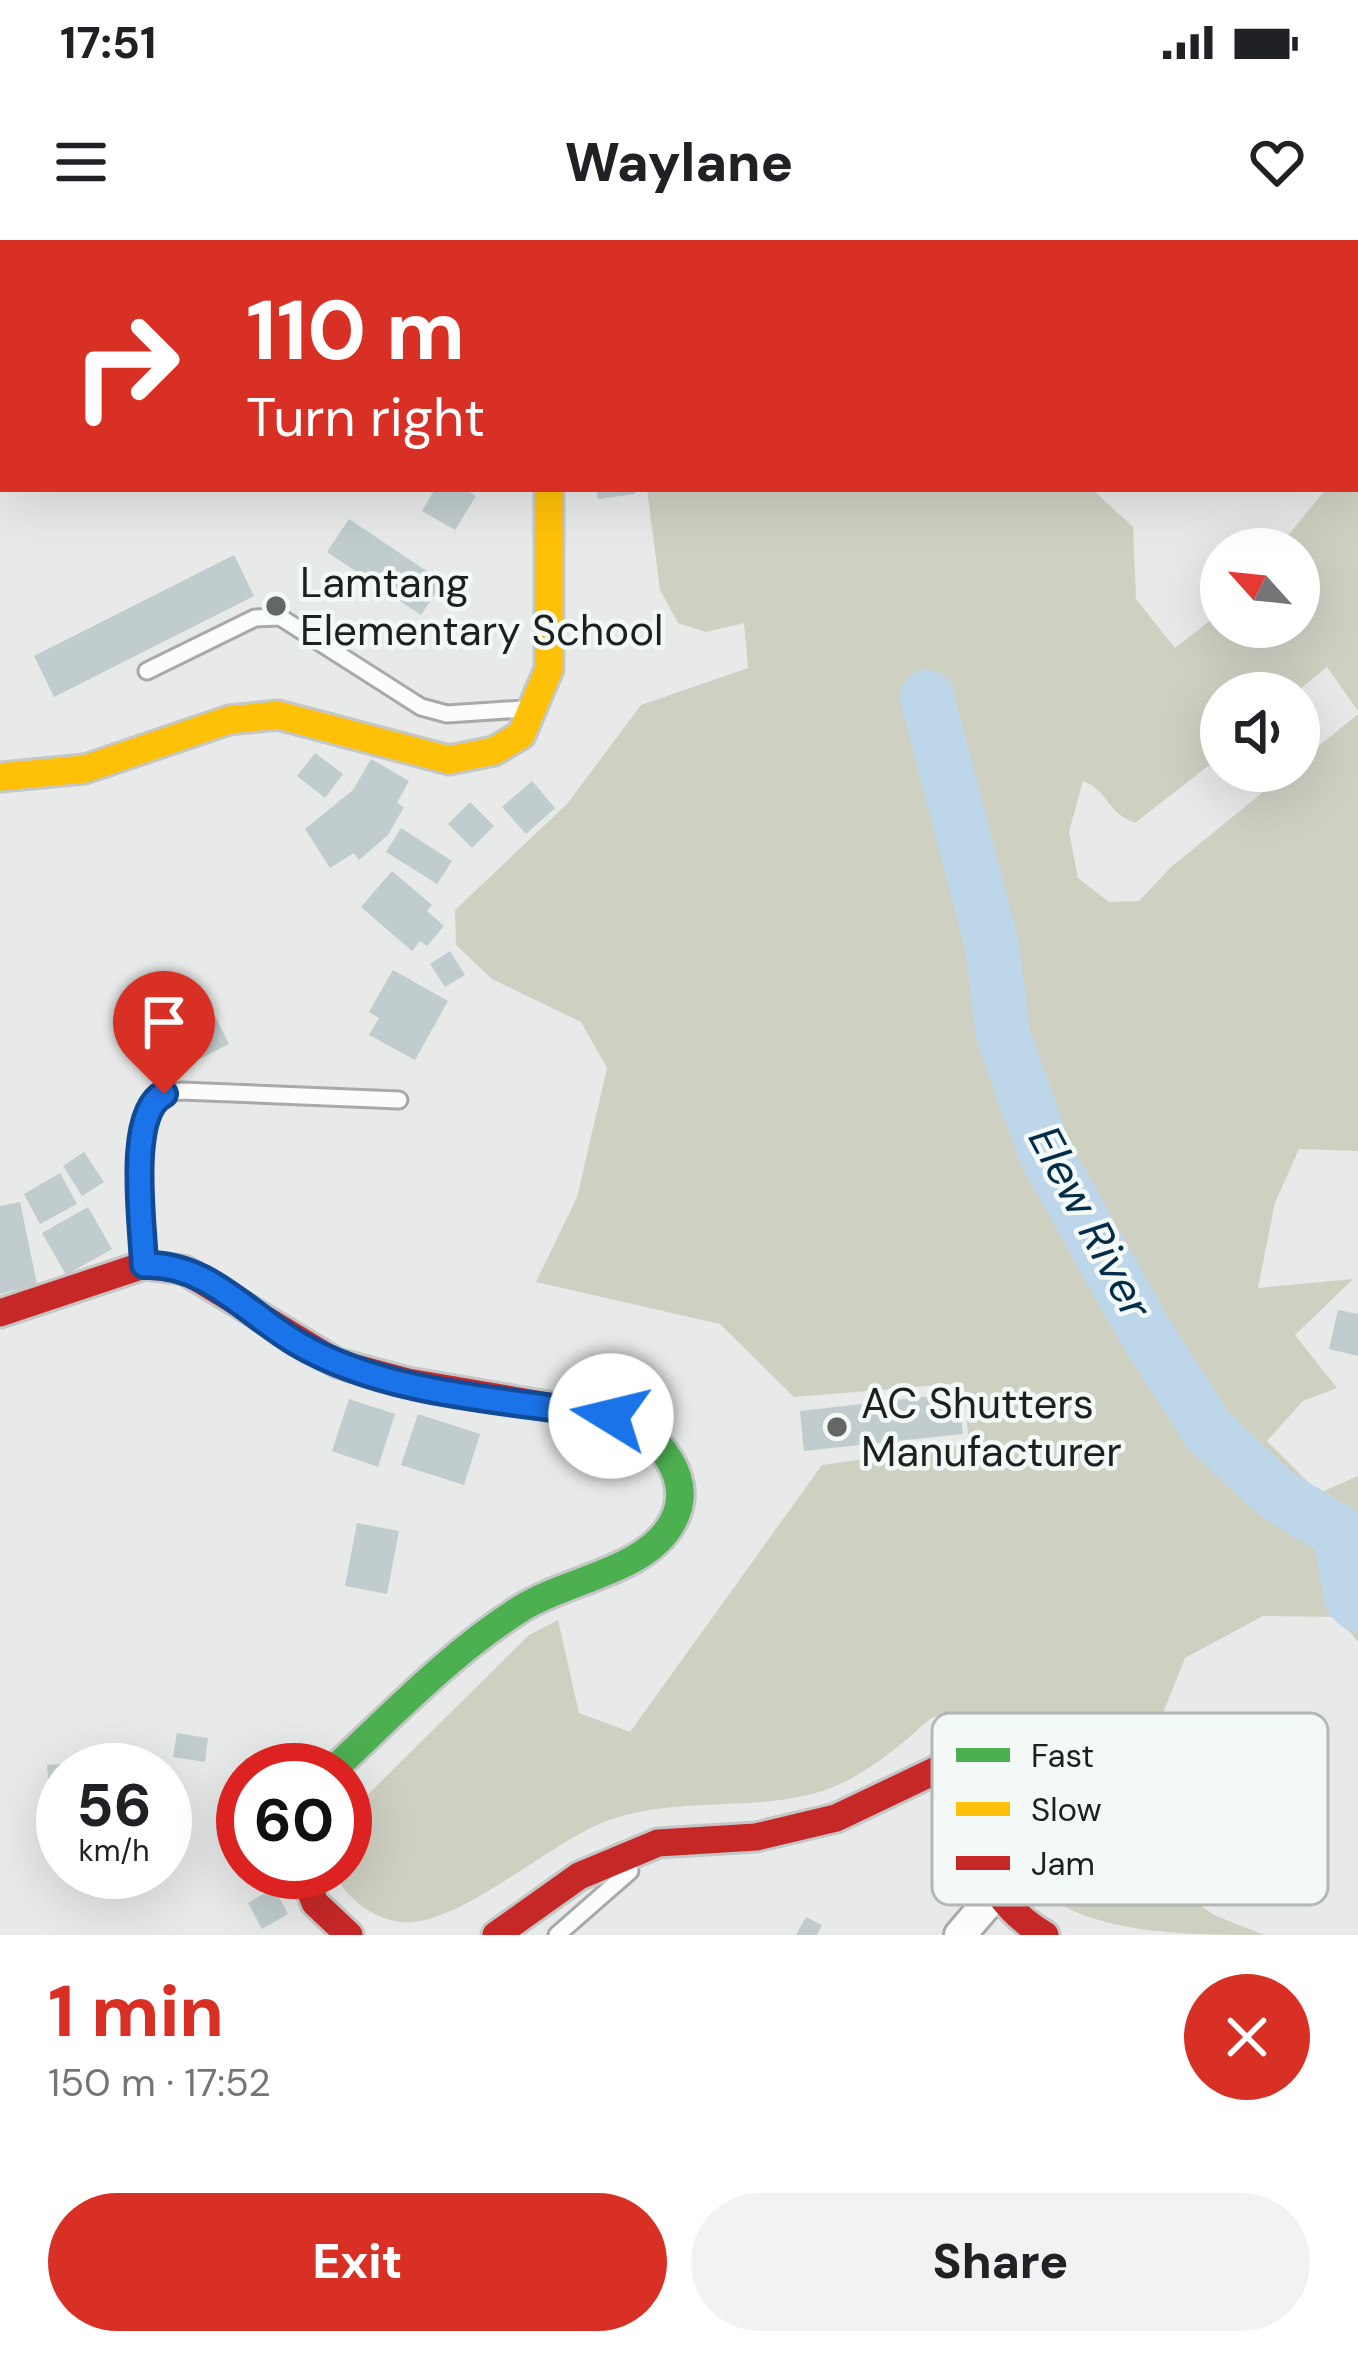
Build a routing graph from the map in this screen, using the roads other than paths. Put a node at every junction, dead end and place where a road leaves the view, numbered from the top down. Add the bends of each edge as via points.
1 (549, 492) edge
2 (147, 671) dead end
3 (537, 707) junction
4 (0, 777) edge
5 (399, 1100) dead end
6 (144, 1265) junction
7 (0, 1312) edge
8 (362, 1743) edge
9 (932, 1772) edge
10 (658, 1843) junction
11 (313, 1899) edge
12 (986, 1905) edge
13 (1008, 1905) edge
14 (349, 1935) edge
15 (496, 1935) edge
16 (557, 1935) edge
17 (960, 1935) edge
18 (1045, 1935) edge

1 - 3 main road via 549,669
2 - 3 lane via 255,617 280,617 421,707 447,714
3 - 4 main road via 521,735 474,758 426,756 278,715 229,720 85,769
5 - 6 lane via 181,1091 154,1099 140,1155
6 - 7 main road
6 - 8 main road via 210,1281 337,1364 637,1421 672,1456 680,1498 655,1546 522,1608
9 - 10 main road via 836,1818 756,1837
10 - 15 main road via 579,1876
10 - 16 lane
11 - 14 main road
12 - 17 street
13 - 18 main road

